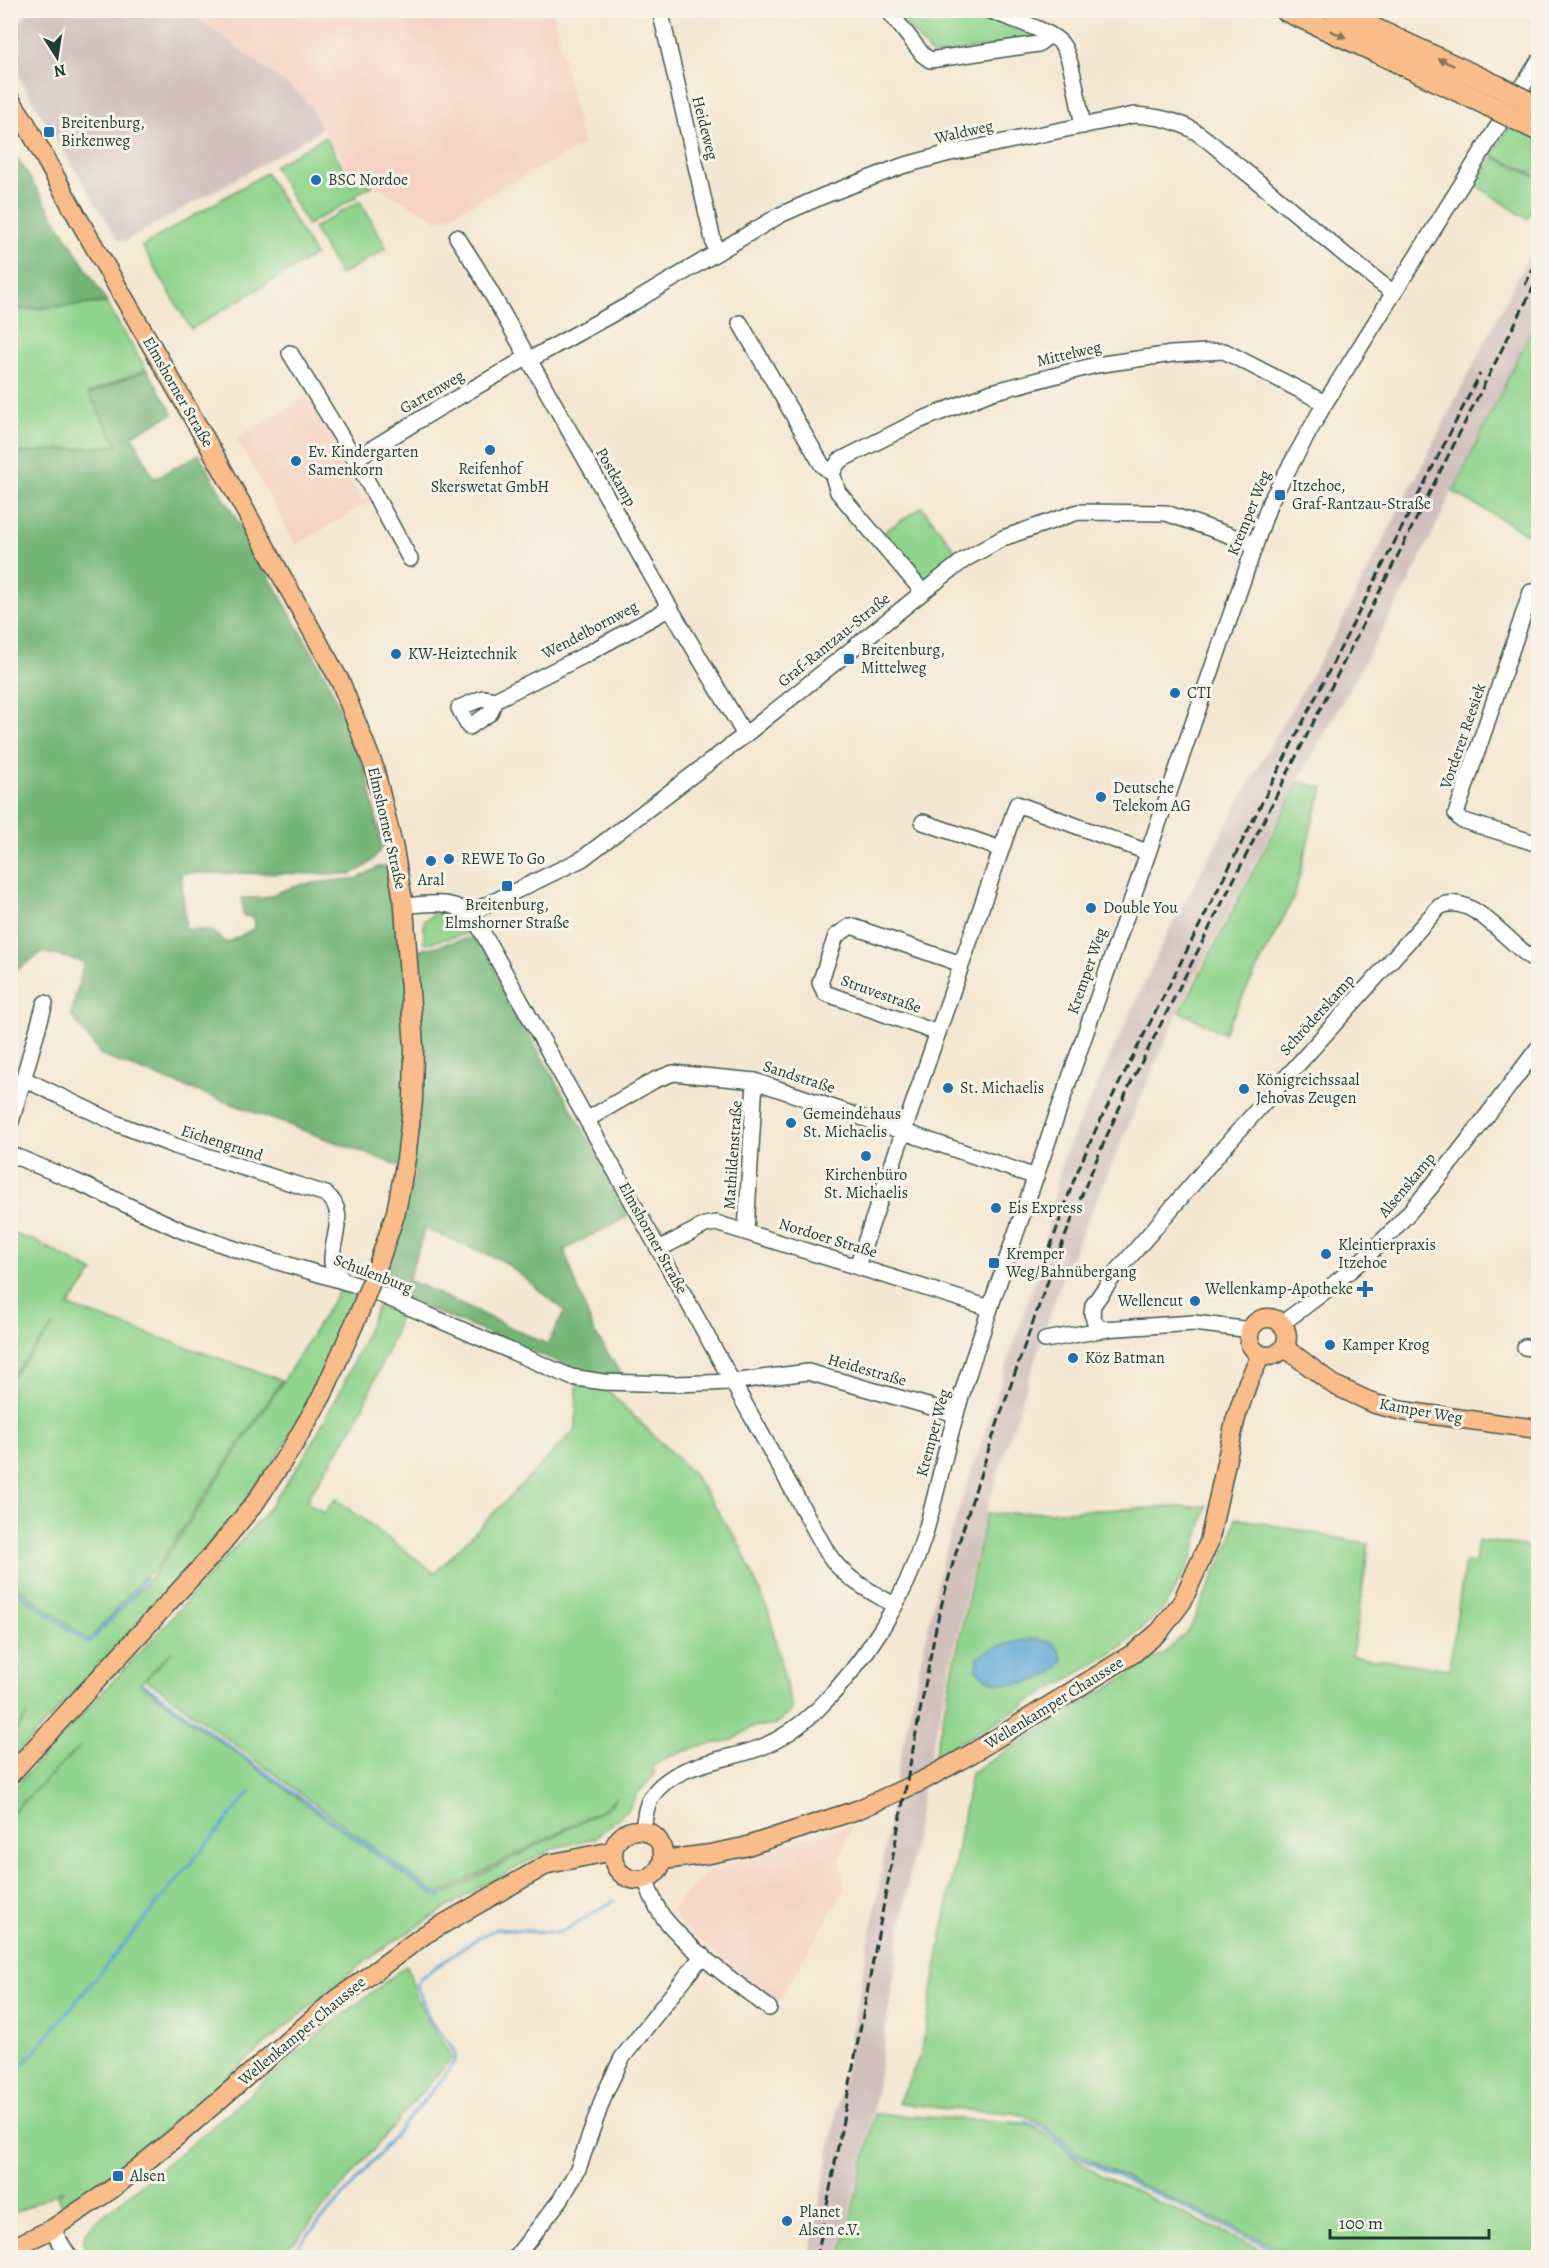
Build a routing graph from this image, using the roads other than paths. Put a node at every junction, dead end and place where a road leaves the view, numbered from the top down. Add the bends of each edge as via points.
1 (660, 10) edge
2 (888, 10) edge
3 (988, 10) edge
4 (1285, 10) edge
5 (1334, 10) edge
6 (1050, 35) junction
7 (1539, 62) edge
8 (1494, 96) junction
9 (10, 99) edge
10 (1537, 106) edge
11 (1083, 126) junction
12 (1531, 127) edge
13 (457, 237) dead end
14 (716, 253) junction
15 (1394, 293) junction
16 (740, 323) dead end
17 (290, 353) dead end
18 (528, 359) junction
19 (1324, 403) junction
20 (355, 459) junction
21 (832, 473) junction
22 (1255, 544) junction
23 (410, 559) dead end
24 (923, 592) junction
25 (1539, 594) edge
26 (670, 608) junction
27 (495, 700) dead end
28 (745, 735) junction
29 (923, 822) dead end
30 (1539, 844) edge
31 (1001, 849) junction
32 (1147, 852) junction
33 (404, 906) junction
34 (470, 913) junction
35 (1539, 962) edge
36 (961, 964) junction
37 (45, 1004) dead end
38 (938, 1034) junction
39 (1539, 1048) edge
40 (24, 1079) junction
41 (755, 1080) junction
42 (588, 1119) junction
43 (11, 1122) edge
44 (903, 1131) junction
45 (10, 1154) edge
46 (1036, 1177) junction
47 (746, 1231) junction
48 (659, 1249) junction
49 (857, 1266) junction
50 (343, 1280) junction
51 (990, 1308) junction
52 (1281, 1324) junction
53 (1103, 1328) junction
54 (1251, 1330) junction
55 (1045, 1340) dead end
56 (1284, 1347) junction
57 (1261, 1355) junction
58 (731, 1382) junction
59 (956, 1414) junction
60 (1539, 1429) edge
61 (894, 1605) junction
62 (10, 1775) edge
63 (643, 1830) junction
64 (613, 1851) junction
65 (663, 1860) junction
66 (645, 1879) junction
67 (703, 1955) junction
68 (769, 2008) dead end
69 (51, 2229) junction
70 (10, 2248) edge
71 (70, 2258) edge
72 (515, 2258) edge

1 - 14 street, Heideweg
2 - 6 street via 930,60 1038,44
3 - 6 street
4 -> 8 highway via 1377,52
8 -> 5 highway
6 - 11 street via 1061,42 1068,54
7 - 15 street, Kremper Weg
8 - 10 highway, bridge
8 - 12 highway, bridge
9 - 33 main road, Elmshorner Straße via 341,683 382,792
11 - 14 street, Waldweg via 902,166 780,215
11 - 15 street, Waldweg via 1134,115 1175,122 1193,130
13 - 18 street, Postkamp
14 - 18 street, Waldweg
15 - 19 street, Kremper Weg
16 - 21 street via 822,465
17 - 20 street
18 - 20 street, Gartenweg
18 - 26 street, Postkamp
19 - 21 street, Mittelweg via 1224,351 1172,354 1096,365 992,393 918,421 839,461
19 - 22 street, Kremper Weg via 1275,489
20 - 23 street
21 - 24 street via 838,492
22 - 24 street, Graf-Rantzau-Straße via 1166,513 1078,512 1003,538 964,560
22 - 32 street, Kremper Weg
24 - 28 street, Graf-Rantzau-Straße
25 - 30 street, Vorderer Reesiek via 1531,592 1455,813 1461,820
26 - 27 street, Wendelbornweg
26 - 28 street, Postkamp
28 - 34 street, Graf-Rantzau-Straße via 582,859
29 - 31 street
31 - 32 street, Struvestraße via 1017,804
31 - 36 street, Struvestraße
32 - 46 street, Kremper Weg
33 - 34 street, Elmshorner Straße via 447,903
33 - 62 main road, bridge via 414,1047 406,1159 396,1212 379,1262 322,1396 255,1503
34 - 42 street, Elmshorner Straße
35 - 53 street, Schröderskamp via 1468,906 1450,903 1439,907 1115,1274 1093,1305 1092,1314
36 - 38 street, Struvestraße
36 - 38 street, Struvestraße via 851,926 836,936 820,983 825,993
37 - 40 street
38 - 44 street, Struvestraße
39 - 52 street, Alsenskamp via 1398,1224 1336,1283
40 - 43 street
40 - 50 street, Eichengrund via 118,1124 175,1146 326,1194 338,1211 332,1262
41 - 42 street, Sandstraße via 673,1073
41 - 44 street, Sandstraße
41 - 47 street, Mathildenstraße
42 - 48 street, Elmshorner Straße
44 - 46 street, Sandstraße
44 - 49 street, Struvestraße
45 - 50 street, Schulenburg via 198,1236
46 - 51 street, Kremper Weg
47 - 48 street, Nordoer Straße via 711,1223
47 - 49 street, Nordoer Straße
48 - 58 street, Elmshorner Straße
49 - 51 street, Nordoer Straße
50 - 58 street, Schulenburg via 571,1377 628,1384
51 - 59 street, Kremper Weg
52 - 54 main road via 1263,1319
52 - 56 main road via 1287,1335
53 - 54 street via 1194,1323
53 - 55 street
54 - 57 main road via 1251,1345
56 - 57 main road via 1275,1355
56 - 60 main road, Kamper Weg via 1334,1385 1366,1401 1403,1411
57 - 65 main road, Wellenkamper Chaussee via 1235,1421 1204,1557 1182,1602 1160,1631 1134,1653 971,1754 890,1797 744,1847
58 - 59 street, Heidestraße via 808,1372
58 - 61 street, Elmshorner Straße via 834,1562 849,1578
59 - 61 street, Kremper Weg via 924,1536
61 - 63 street, Kremper Weg via 852,1672 803,1723 762,1748 671,1778 651,1797
63 - 64 main road via 625,1834
63 - 65 main road via 660,1842
64 - 66 main road via 614,1864 623,1875
64 - 69 main road, Wellenkamper Chaussee via 548,1864 424,1935 328,2006 142,2165
65 - 66 main road via 657,1872
66 - 67 street via 663,1916
67 - 68 street
67 - 72 street via 622,2058 604,2092 578,2169 561,2199
69 - 70 main road, Wellenkamper Chaussee
69 - 71 street

